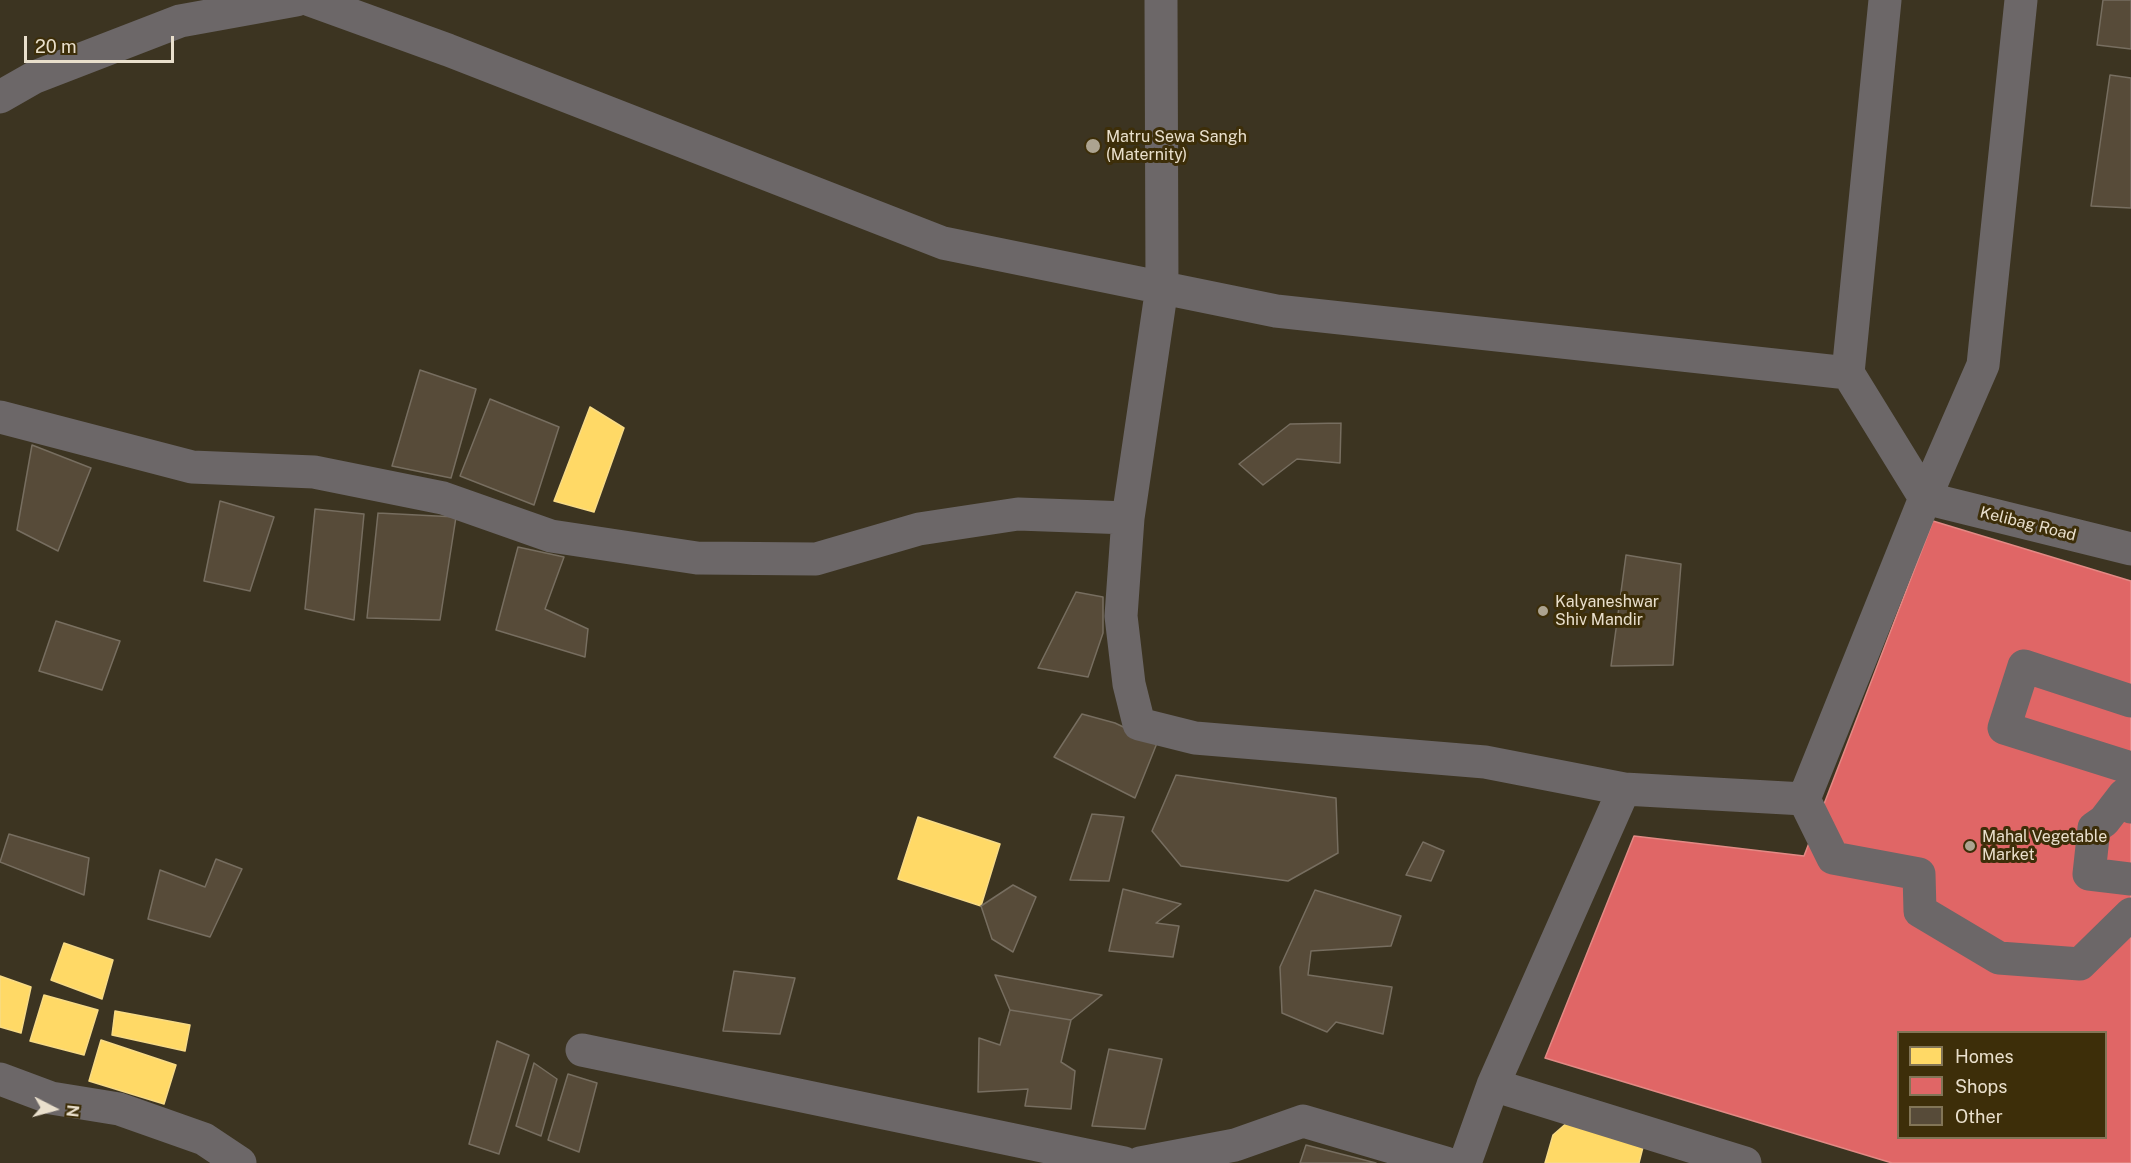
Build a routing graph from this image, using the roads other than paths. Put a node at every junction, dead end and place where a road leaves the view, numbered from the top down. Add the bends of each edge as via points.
1 (296, 0) edge
2 (310, 0) edge
3 (1161, 0) edge
4 (1885, 0) edge
5 (2021, 0) edge
6 (0, 98) edge
7 (1162, 287) junction
8 (1848, 373) junction
9 (0, 417) edge
10 (1925, 498) junction
11 (1128, 518) junction
12 (2131, 549) edge
13 (2131, 701) edge
14 (2131, 768) edge
15 (1623, 789) junction
16 (1804, 799) junction
17 (2131, 807) edge
18 (2131, 879) edge
19 (2131, 914) edge
20 (582, 1050) dead end
21 (0, 1079) edge
22 (1493, 1085) junction
23 (240, 1163) edge
24 (1124, 1163) edge
25 (1140, 1163) edge
26 (1446, 1163) edge
27 (1465, 1163) edge
28 (1745, 1163) edge

1 - 6 street via 180,21 35,77
2 - 7 street via 943,243
3 - 7 street
4 - 8 street
5 - 10 street via 1983,365
7 - 8 street via 1275,311
7 - 11 street
8 - 10 street
9 - 11 street via 192,466 314,472 443,498 550,536 697,558 816,559 919,529 1018,514
10 - 12 street, Kelibag Road
10 - 16 street
11 - 15 street via 1121,616 1129,684 1139,724 1195,738 1485,762
13 - 14 street via 2024,666 2004,728
15 - 16 street
15 - 22 street
16 - 19 street via 1833,858 1919,874 1920,911 1999,958 2080,964
17 - 18 street via 2124,795 2094,828 2089,874
20 - 24 street
21 - 23 street via 51,1098 119,1109 204,1139
22 - 27 street
22 - 28 street
25 - 26 street via 1235,1145 1303,1121

